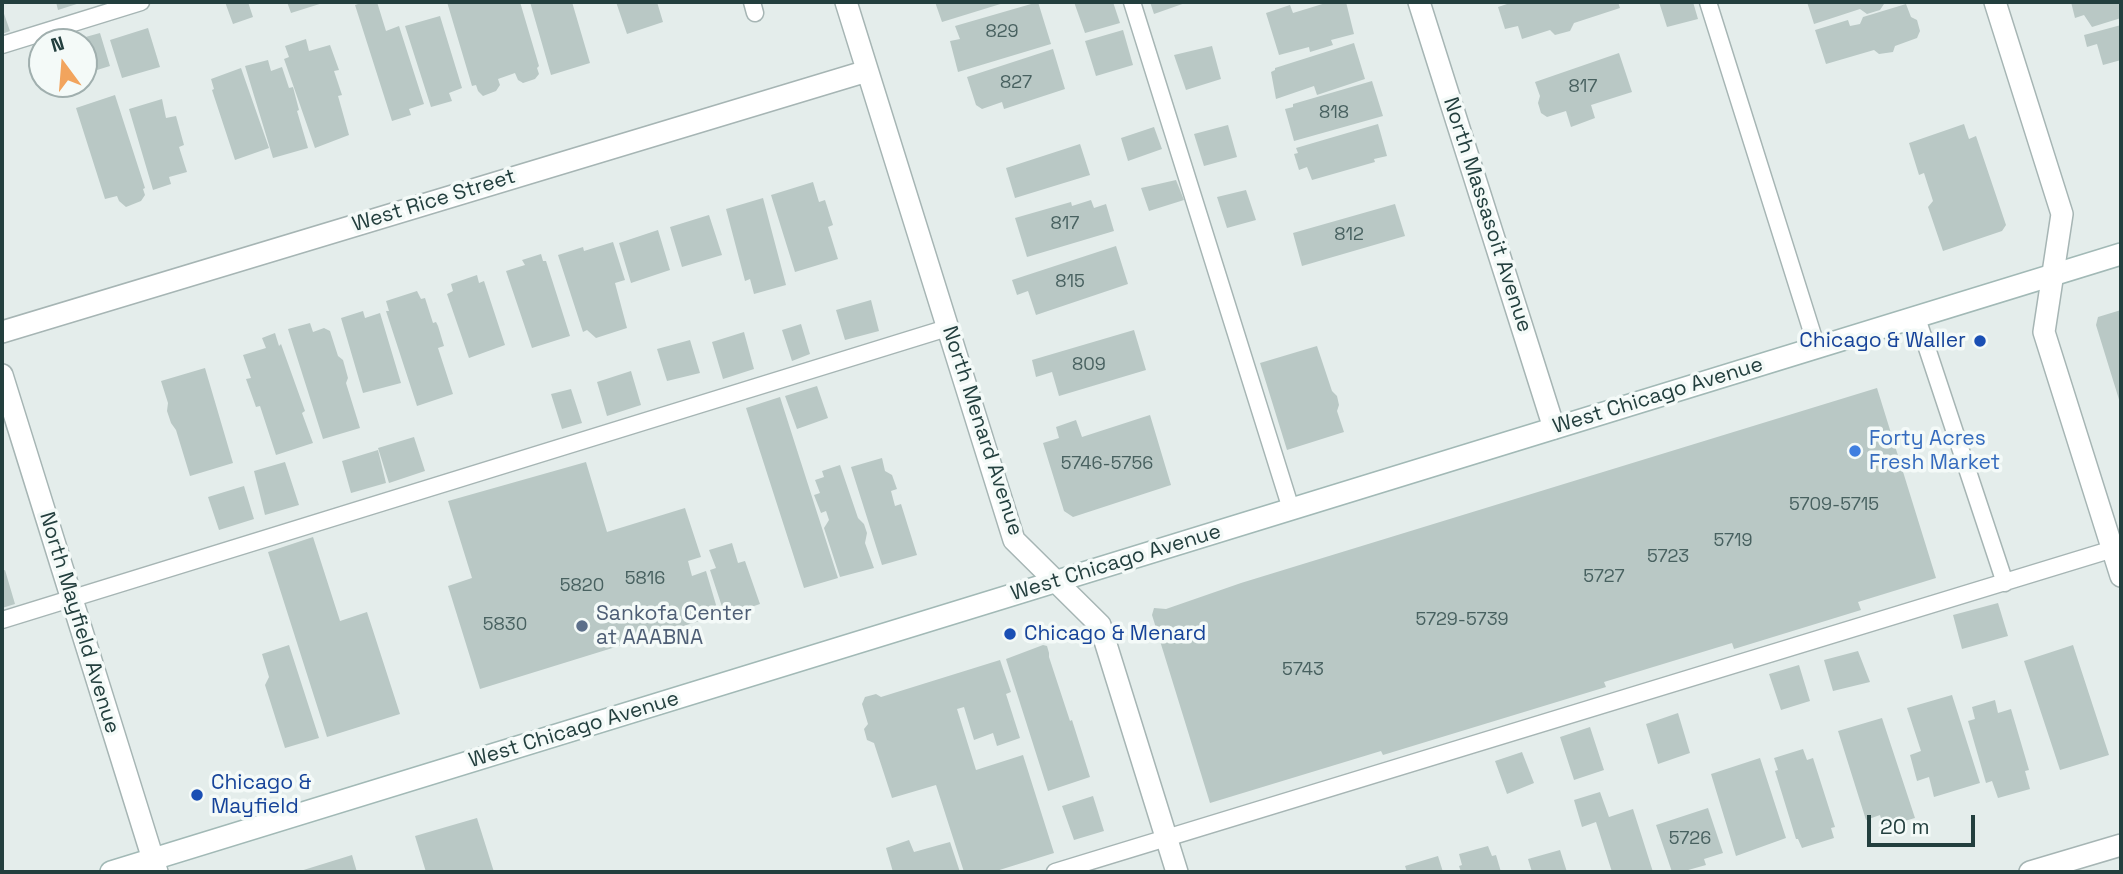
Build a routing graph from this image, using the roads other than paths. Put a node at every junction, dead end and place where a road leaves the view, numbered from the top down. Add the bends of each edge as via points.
1 (141, 2) edge
2 (846, 2) edge
3 (1132, 2) edge
4 (1419, 2) edge
5 (1708, 2) edge
6 (1995, 2) edge
7 (2, 45) edge
8 (867, 71) junction
9 (2121, 254) edge
10 (2053, 275) junction
11 (1917, 317) junction
12 (947, 328) junction
13 (2, 332) edge
14 (1817, 348) junction
15 (2, 375) edge
16 (1554, 428) junction
17 (1291, 509) junction
18 (2113, 549) junction
19 (2121, 576) edge
20 (1056, 582) junction
21 (2005, 583) junction
22 (71, 598) junction
23 (2, 620) edge
24 (1167, 839) junction
25 (2121, 845) edge
26 (155, 866) edge
27 (111, 872) edge
28 (1055, 872) edge
29 (1177, 872) edge
30 (2030, 872) edge

1 - 7 lane
2 - 8 street, North Menard Avenue
3 - 17 lane
4 - 16 street, North Massasoit Avenue
5 - 14 lane
6 - 10 street via 2062,215
8 - 12 street, North Menard Avenue
8 - 13 street, West Rice Street
9 - 10 street, West Chicago Avenue
10 - 11 street, West Chicago Avenue
10 - 18 street via 2044,332
11 - 14 street, West Chicago Avenue
11 - 21 lane
12 - 20 street, North Menard Avenue via 1014,540
12 - 22 lane
14 - 16 street, West Chicago Avenue
15 - 22 street, North Mayfield Avenue
16 - 17 street, West Chicago Avenue
17 - 20 street, West Chicago Avenue
18 - 19 street
18 - 21 lane
20 - 24 street, North Menard Avenue via 1100,625
20 - 26 street, West Chicago Avenue
21 - 24 lane
22 - 23 lane
22 - 26 street, North Mayfield Avenue
24 - 28 lane
24 - 29 street, North Menard Avenue
25 - 30 street
26 - 27 street, West Chicago Avenue

